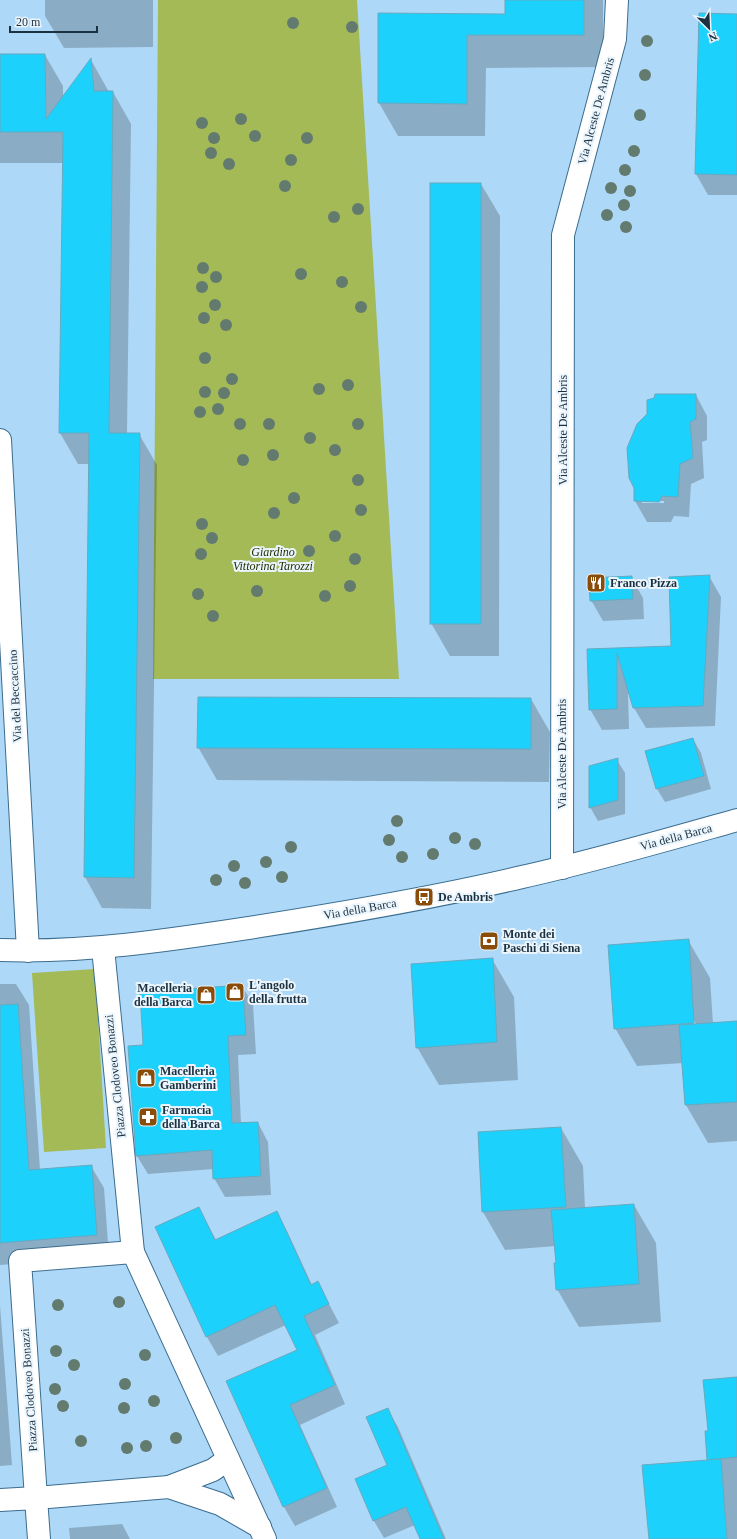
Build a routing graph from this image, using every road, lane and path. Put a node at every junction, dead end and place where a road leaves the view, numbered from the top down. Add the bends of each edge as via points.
1 (617, 0) edge
2 (0, 440) edge
3 (737, 820) edge
4 (562, 868) junction
5 (102, 948) junction
6 (0, 950) edge
7 (28, 951) junction
8 (133, 1252) junction
9 (228, 1459) junction
10 (168, 1487) junction
11 (36, 1498) junction
12 (0, 1500) edge
13 (262, 1533) edge
14 (39, 1539) edge

1 - 4 street, Via Alceste De Ambris via 615,39 563,235
2 - 7 street, Via del Beccaccino
3 - 4 street, Via della Barca
4 - 5 street, Via della Barca via 496,883 297,920
5 - 7 street, Via della Barca
5 - 8 street, Piazza Clodoveo Bonazzi
6 - 7 street, Via della Barca
8 - 9 street, Piazza Clodoveo Bonazzi
8 - 11 street, Piazza Clodoveo Bonazzi via 20,1261
9 - 10 street, Piazza Clodoveo Bonazzi via 213,1470
9 - 13 street, Piazza Clodoveo Bonazzi
10 - 11 street, Piazza Clodoveo Bonazzi
10 - 13 street, Piazza Clodoveo Bonazzi via 220,1504
11 - 12 street
11 - 14 street

